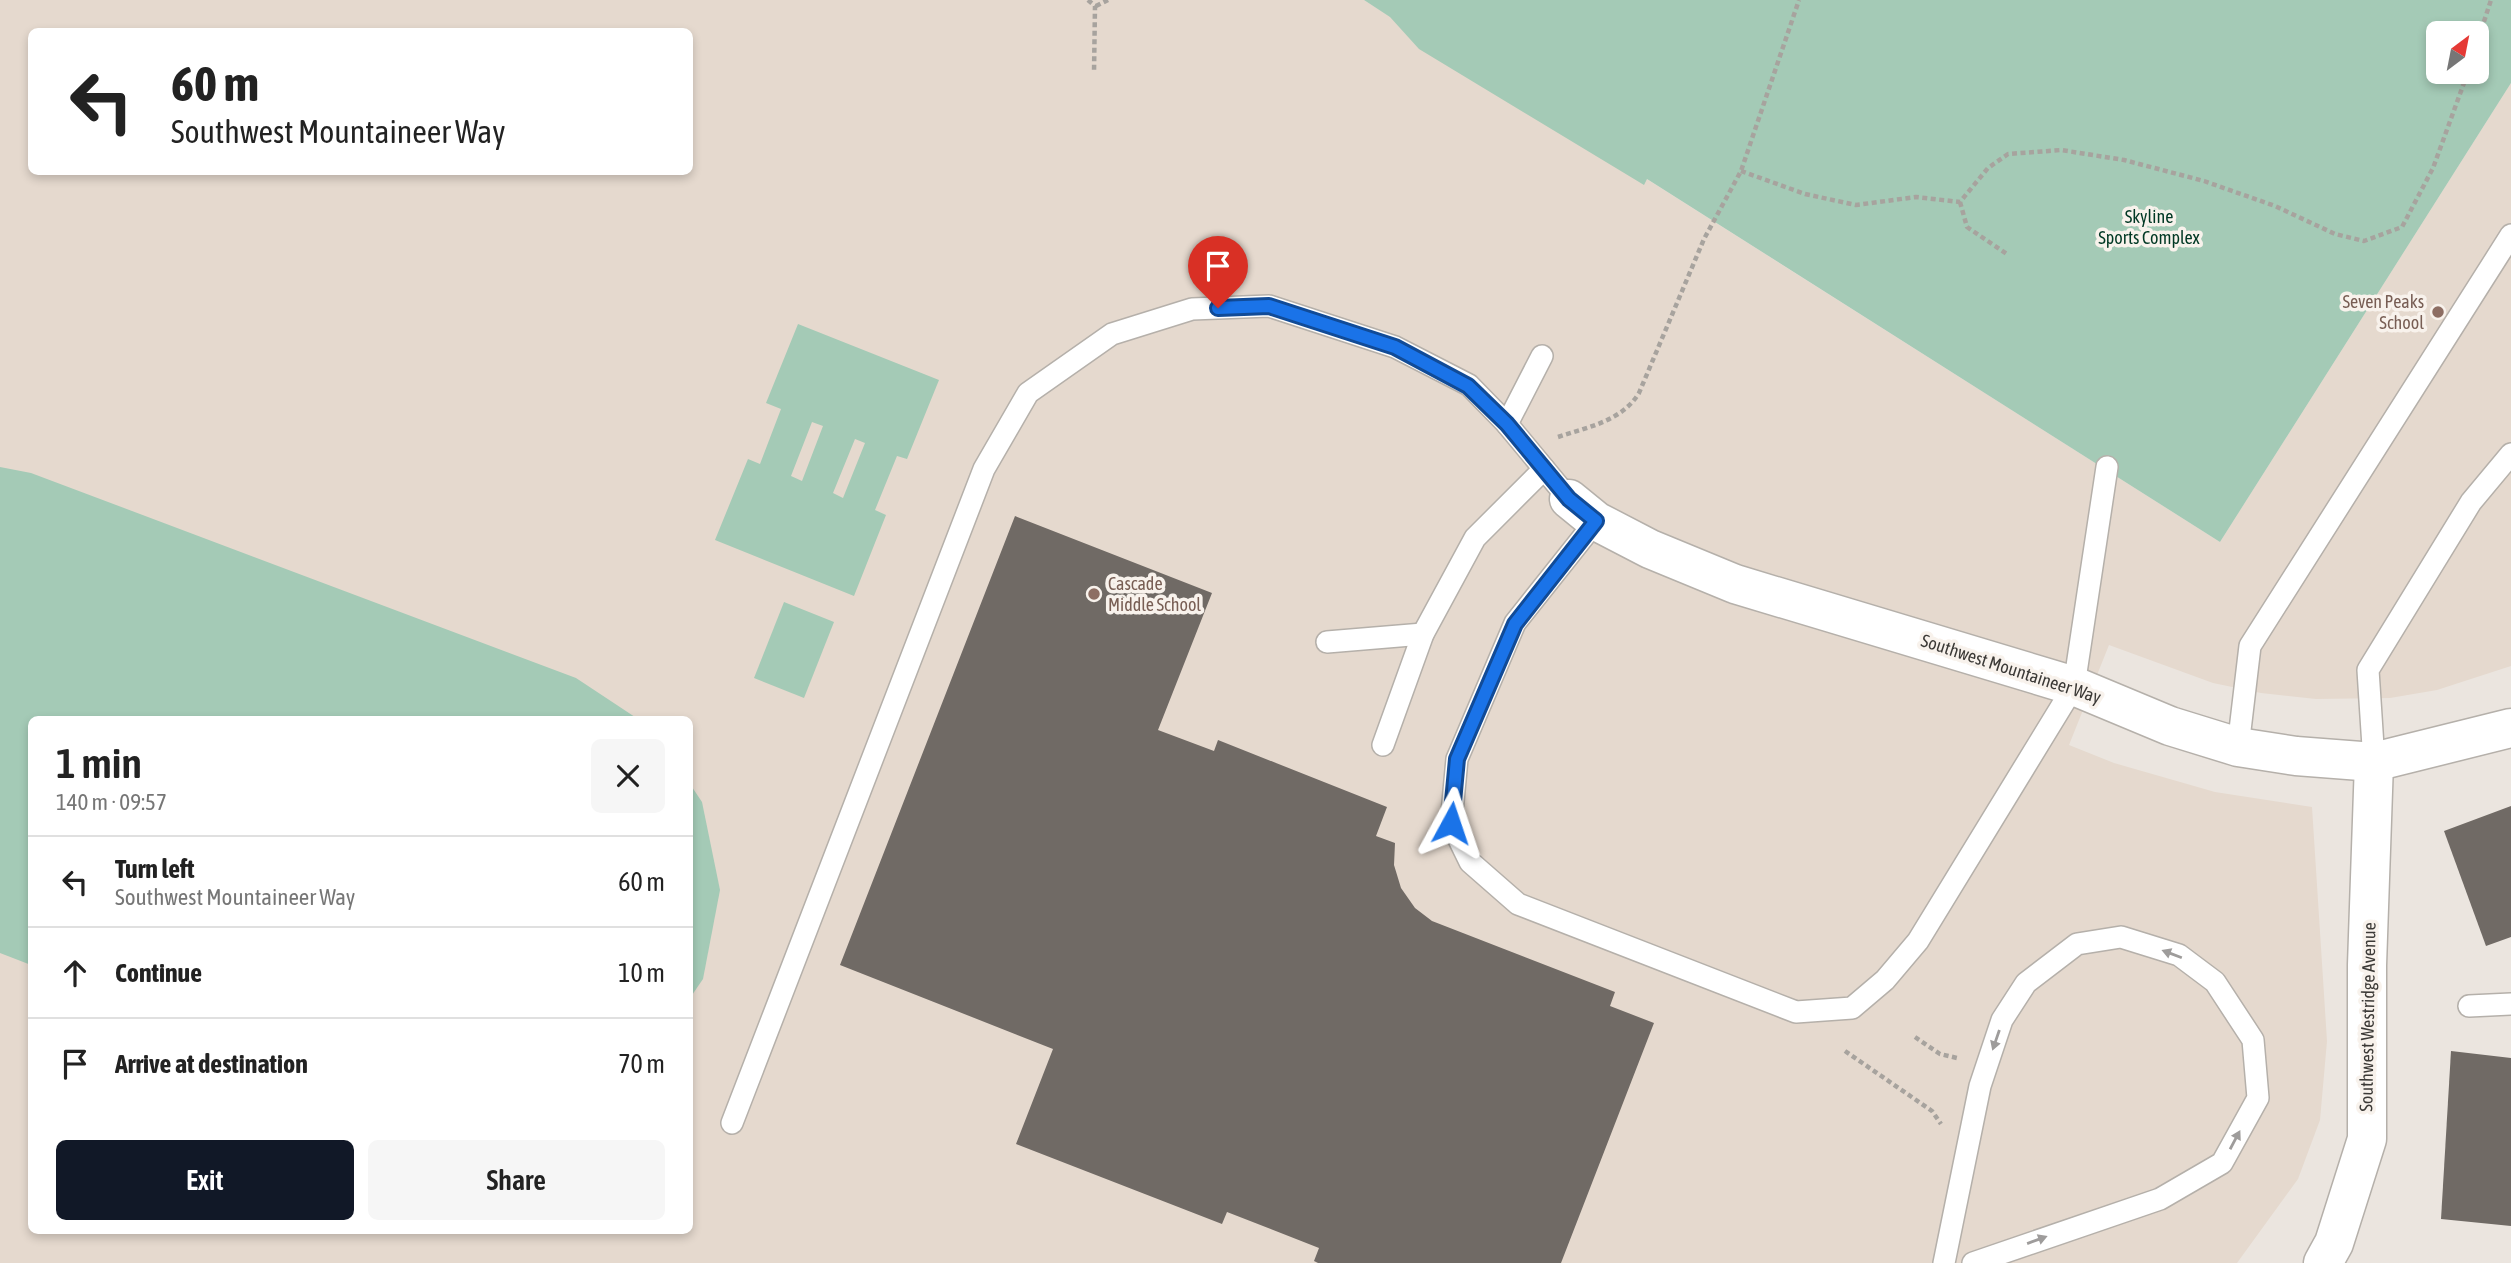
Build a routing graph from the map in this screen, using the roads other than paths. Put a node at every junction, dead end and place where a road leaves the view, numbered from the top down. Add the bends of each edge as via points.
1 (2511, 235) edge
2 (1542, 356) dead end
3 (1507, 424) junction
4 (2511, 454) edge
5 (2107, 467) dead end
6 (1544, 469) junction
7 (1583, 510) junction
8 (1423, 634) junction
9 (1327, 642) dead end
10 (2074, 686) junction
11 (2511, 728) edge
12 (1383, 745) dead end
13 (2238, 747) junction
14 (2374, 762) junction
15 (2511, 1004) edge
16 (2469, 1006) dead end
17 (732, 1123) dead end
18 (1944, 1263) edge
19 (1973, 1263) edge
20 (2323, 1263) edge

1 - 13 lane via 2250,646
2 - 3 lane
3 - 6 lane
3 - 17 lane via 1468,386 1395,347 1269,306 1192,309 1112,334 1028,393 984,469
4 - 14 lane via 2471,502 2368,670
5 - 10 lane
6 - 7 lane
6 - 8 lane via 1475,538
7 - 10 street, Southwest Mountaineer Way via 1650,549 1735,584
7 - 10 lane via 1515,624 1457,759 1451,823 1469,862 1518,904 1796,1012 1852,1008 1885,980 1918,941
8 - 9 lane
8 - 12 lane
10 - 13 street, Southwest Mountaineer Way via 2170,726
11 - 14 street, Southwest Mountaineer Way
13 - 14 street, Southwest Mountaineer Way
14 - 20 street, Southwest Westridge Avenue via 2367,1139 2334,1243
15 - 16 lane
19 -> 18 lane via 2160,1199 2222,1163 2258,1098 2253,1040 2215,982 2179,955 2121,937 2077,944 2026,982 2002,1020 1980,1086

